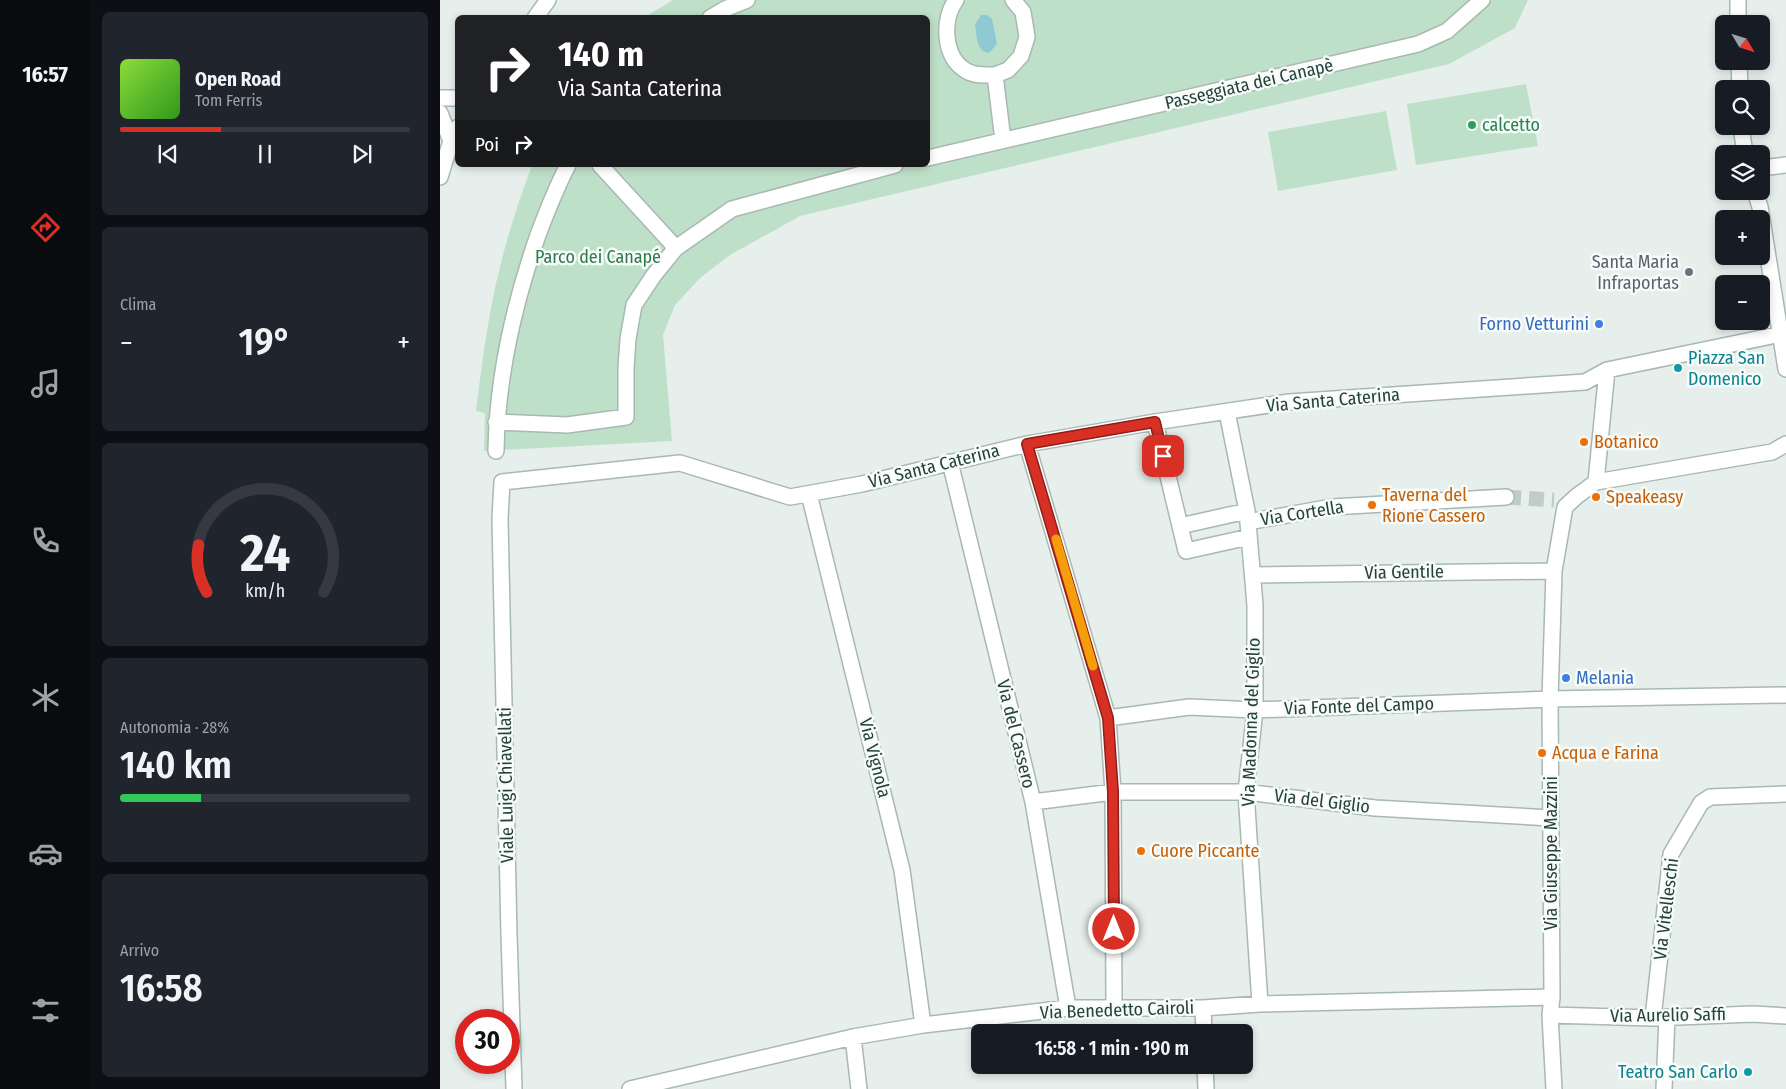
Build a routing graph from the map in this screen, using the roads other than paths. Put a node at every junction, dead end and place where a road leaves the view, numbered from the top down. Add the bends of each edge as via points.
1 (548, 0) edge
2 (747, 0) edge
3 (956, 0) edge
4 (1013, 0) edge
5 (1482, 0) edge
6 (1738, 0) edge
7 (537, 15) edge
8 (715, 15) edge
9 (1738, 15) edge
10 (995, 75) junction
11 (440, 98) edge
12 (455, 98) edge
13 (440, 113) edge
14 (455, 132) edge
15 (1003, 140) junction
16 (450, 141) junction
17 (930, 158) edge
18 (1786, 165) edge
19 (567, 167) edge
20 (602, 167) edge
21 (888, 167) edge
22 (1770, 167) edge
23 (440, 177) edge
24 (1758, 200) edge
25 (676, 248) junction
26 (1780, 334) junction
27 (1786, 369) edge
28 (1607, 370) junction
29 (1227, 412) junction
30 (496, 422) junction
31 (1155, 422) junction
32 (1027, 444) junction
33 (1786, 444) edge
34 (496, 451) dead end
35 (950, 462) junction
36 (502, 482) joint
37 (1596, 482) junction
38 (809, 494) junction
39 (1577, 496) junction
40 (1506, 497) tunnel mouth
41 (1554, 500) tunnel mouth
42 (1248, 523) junction
43 (1180, 526) junction
44 (1554, 571) junction
45 (1253, 575) junction
46 (1786, 695) edge
47 (1550, 699) junction
48 (1255, 710) junction
49 (1108, 718) junction
50 (1113, 792) junction
51 (1246, 792) junction
52 (1786, 794) edge
53 (1033, 802) junction
54 (1551, 818) junction
55 (1552, 997) junction
56 (1260, 1004) junction
57 (1068, 1008) junction
58 (1114, 1008) junction
59 (1203, 1008) junction
60 (1550, 1014) junction
61 (1786, 1016) edge
62 (1660, 1017) junction
63 (1204, 1024) edge
64 (923, 1025) junction
65 (853, 1037) junction
66 (1205, 1074) edge
67 (514, 1089) edge
68 (630, 1089) edge
69 (859, 1089) edge
70 (1206, 1089) edge
71 (1554, 1089) edge
72 (1664, 1089) edge

1 - 7 street
2 - 8 street
3 - 10 street via 947,23 947,42 954,57 964,70
4 - 10 street via 1023,12 1026,37 1021,56 1008,70
5 - 15 street, Passeggiata dei Canapè via 1447,31 1418,44
6 - 9 street
10 - 15 street
11 - 12 street
13 - 16 street
14 - 16 street
15 - 17 street, Passeggiata dei Canapè
16 - 23 street
18 - 22 street
19 - 30 street via 555,188 526,269 509,338
20 - 25 street
21 - 25 street via 732,209
24 - 26 street
25 - 30 street via 634,305 626,368 626,417 567,425
26 - 27 street
26 - 28 street
28 - 29 street, Via Santa Caterina via 1585,382 1289,402
28 - 37 street
29 - 31 street, Via Santa Caterina
29 - 42 street, Via Madonna del Giglio
30 - 34 street
31 - 32 street, Via Santa Caterina
31 - 43 street
32 - 35 street, Via Santa Caterina
32 - 49 street
33 - 37 street via 1772,452
35 - 38 street, Via Santa Caterina
35 - 53 street, Via del Cassero
36 - 38 street, Via Santa Caterina via 680,463 790,497
36 - 67 street, Viale Luigi Chiavellati
37 - 39 street, Via Giuseppe Mazzini
38 - 64 street, Via Vignola via 902,870
39 - 41 street
39 - 44 street, Via Giuseppe Mazzini via 1566,507
40 - 42 street, Via Cortella via 1332,507
42 - 43 street
42 - 43 street via 1186,551
42 - 45 street, Via Madonna del Giglio
44 - 45 street, Via Gentile
44 - 47 street, Via Giuseppe Mazzini
45 - 48 street, Via Madonna del Giglio
46 - 47 street, Via Fonte del Campo
47 - 48 street, Via Fonte del Campo
47 - 54 street, Via Giuseppe Mazzini
48 - 49 street, Via Fonte del Campo via 1189,707
48 - 51 street, Via Madonna del Giglio
49 - 50 street
50 - 51 street, Via del Giglio
50 - 53 street, Via del Giglio
50 - 58 street
51 - 54 street, Via del Giglio via 1376,808
51 - 56 street, Via Madonna del Giglio
52 - 62 street, Via Vitelleschi via 1710,797 1701,803 1671,854
53 - 57 street, Via del Cassero
54 - 55 street, Via Giuseppe Mazzini
55 - 56 street, Via Benedetto Cairoli
55 - 60 street, Via Giuseppe Mazzini
56 - 59 street, Via Benedetto Cairoli
57 - 58 street, Via Benedetto Cairoli
57 - 64 street, Via Benedetto Cairoli
58 - 59 street, Via Benedetto Cairoli
59 - 63 street
60 - 62 street, Via Aurelio Saffi
60 - 71 street, Via Giuseppe Mazzini
61 - 62 street, Via Aurelio Saffi
62 - 72 street, Via Vitelleschi
64 - 65 street, Via Benedetto Cairoli
65 - 68 street, Via Benedetto Cairoli
65 - 69 street
66 - 70 street

